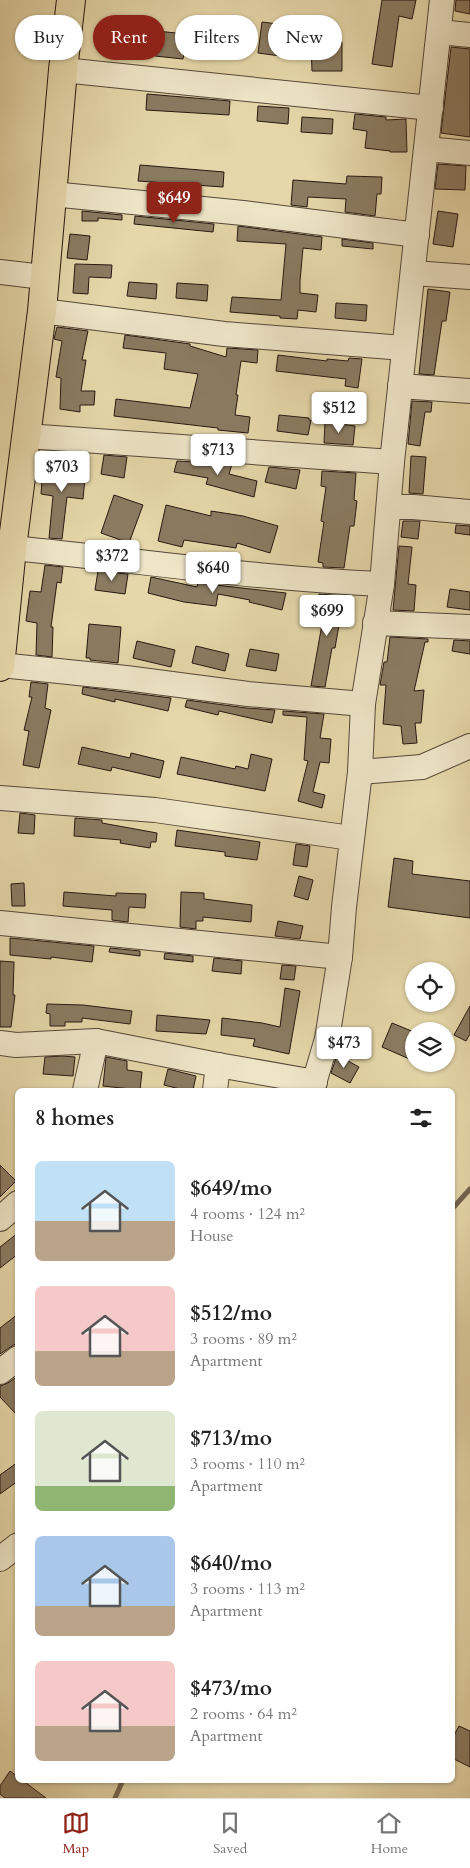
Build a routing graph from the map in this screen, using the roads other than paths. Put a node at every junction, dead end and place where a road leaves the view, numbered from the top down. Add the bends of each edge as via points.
1 (71, 0) edge
2 (442, 0) edge
3 (439, 32) junction
4 (470, 35) edge
5 (62, 70) junction
6 (431, 108) junction
7 (426, 149) junction
8 (470, 153) edge
9 (52, 194) junction
10 (417, 235) junction
11 (0, 272) edge
12 (413, 272) junction
13 (470, 277) edge
14 (44, 278) junction
15 (42, 311) junction
16 (404, 348) junction
17 (400, 386) junction
18 (470, 391) edge
19 (26, 436) junction
20 (392, 462) junction
21 (389, 507) junction
22 (470, 512) edge
23 (12, 548) junction
24 (382, 584) junction
25 (375, 623) junction
26 (470, 627) edge
27 (0, 666) edge
28 (362, 704) junction
29 (470, 746) edge
30 (360, 772) junction
31 (0, 798) edge
32 (351, 838) junction
33 (0, 923) edge
34 (340, 957) junction
35 (96, 1041) junction
36 (0, 1043) edge
37 (218, 1065) junction
38 (314, 1086) edge
39 (85, 1088) edge
40 (215, 1088) edge
41 (15, 1206) edge
42 (0, 1219) edge
43 (15, 1360) edge
44 (0, 1372) edge
45 (15, 1547) edge
46 (0, 1558) edge

1 - 5 main road
2 - 3 street
3 - 4 street
3 - 6 street
5 - 6 street
5 - 9 main road
6 - 7 street
7 - 8 street
7 - 10 street
9 - 10 street
9 - 14 main road
10 - 12 street
11 - 14 street
12 - 13 street
12 - 16 street
14 - 15 main road
15 - 16 street via 224,334
15 - 19 main road
16 - 17 street
17 - 18 street
17 - 20 street
19 - 20 street
19 - 23 main road
20 - 21 street
21 - 22 street
21 - 24 street
23 - 24 street via 254,575
23 - 27 main road
24 - 25 street
25 - 26 street
25 - 28 street
27 - 28 street
28 - 30 street
29 - 30 street via 422,767
30 - 32 street
31 - 32 street via 155,810
32 - 34 street
33 - 34 street
34 - 38 street via 327,1040
35 - 36 street
35 - 37 street
35 - 39 street
37 - 38 street
37 - 40 street
41 - 42 street
43 - 44 street
45 - 46 street

